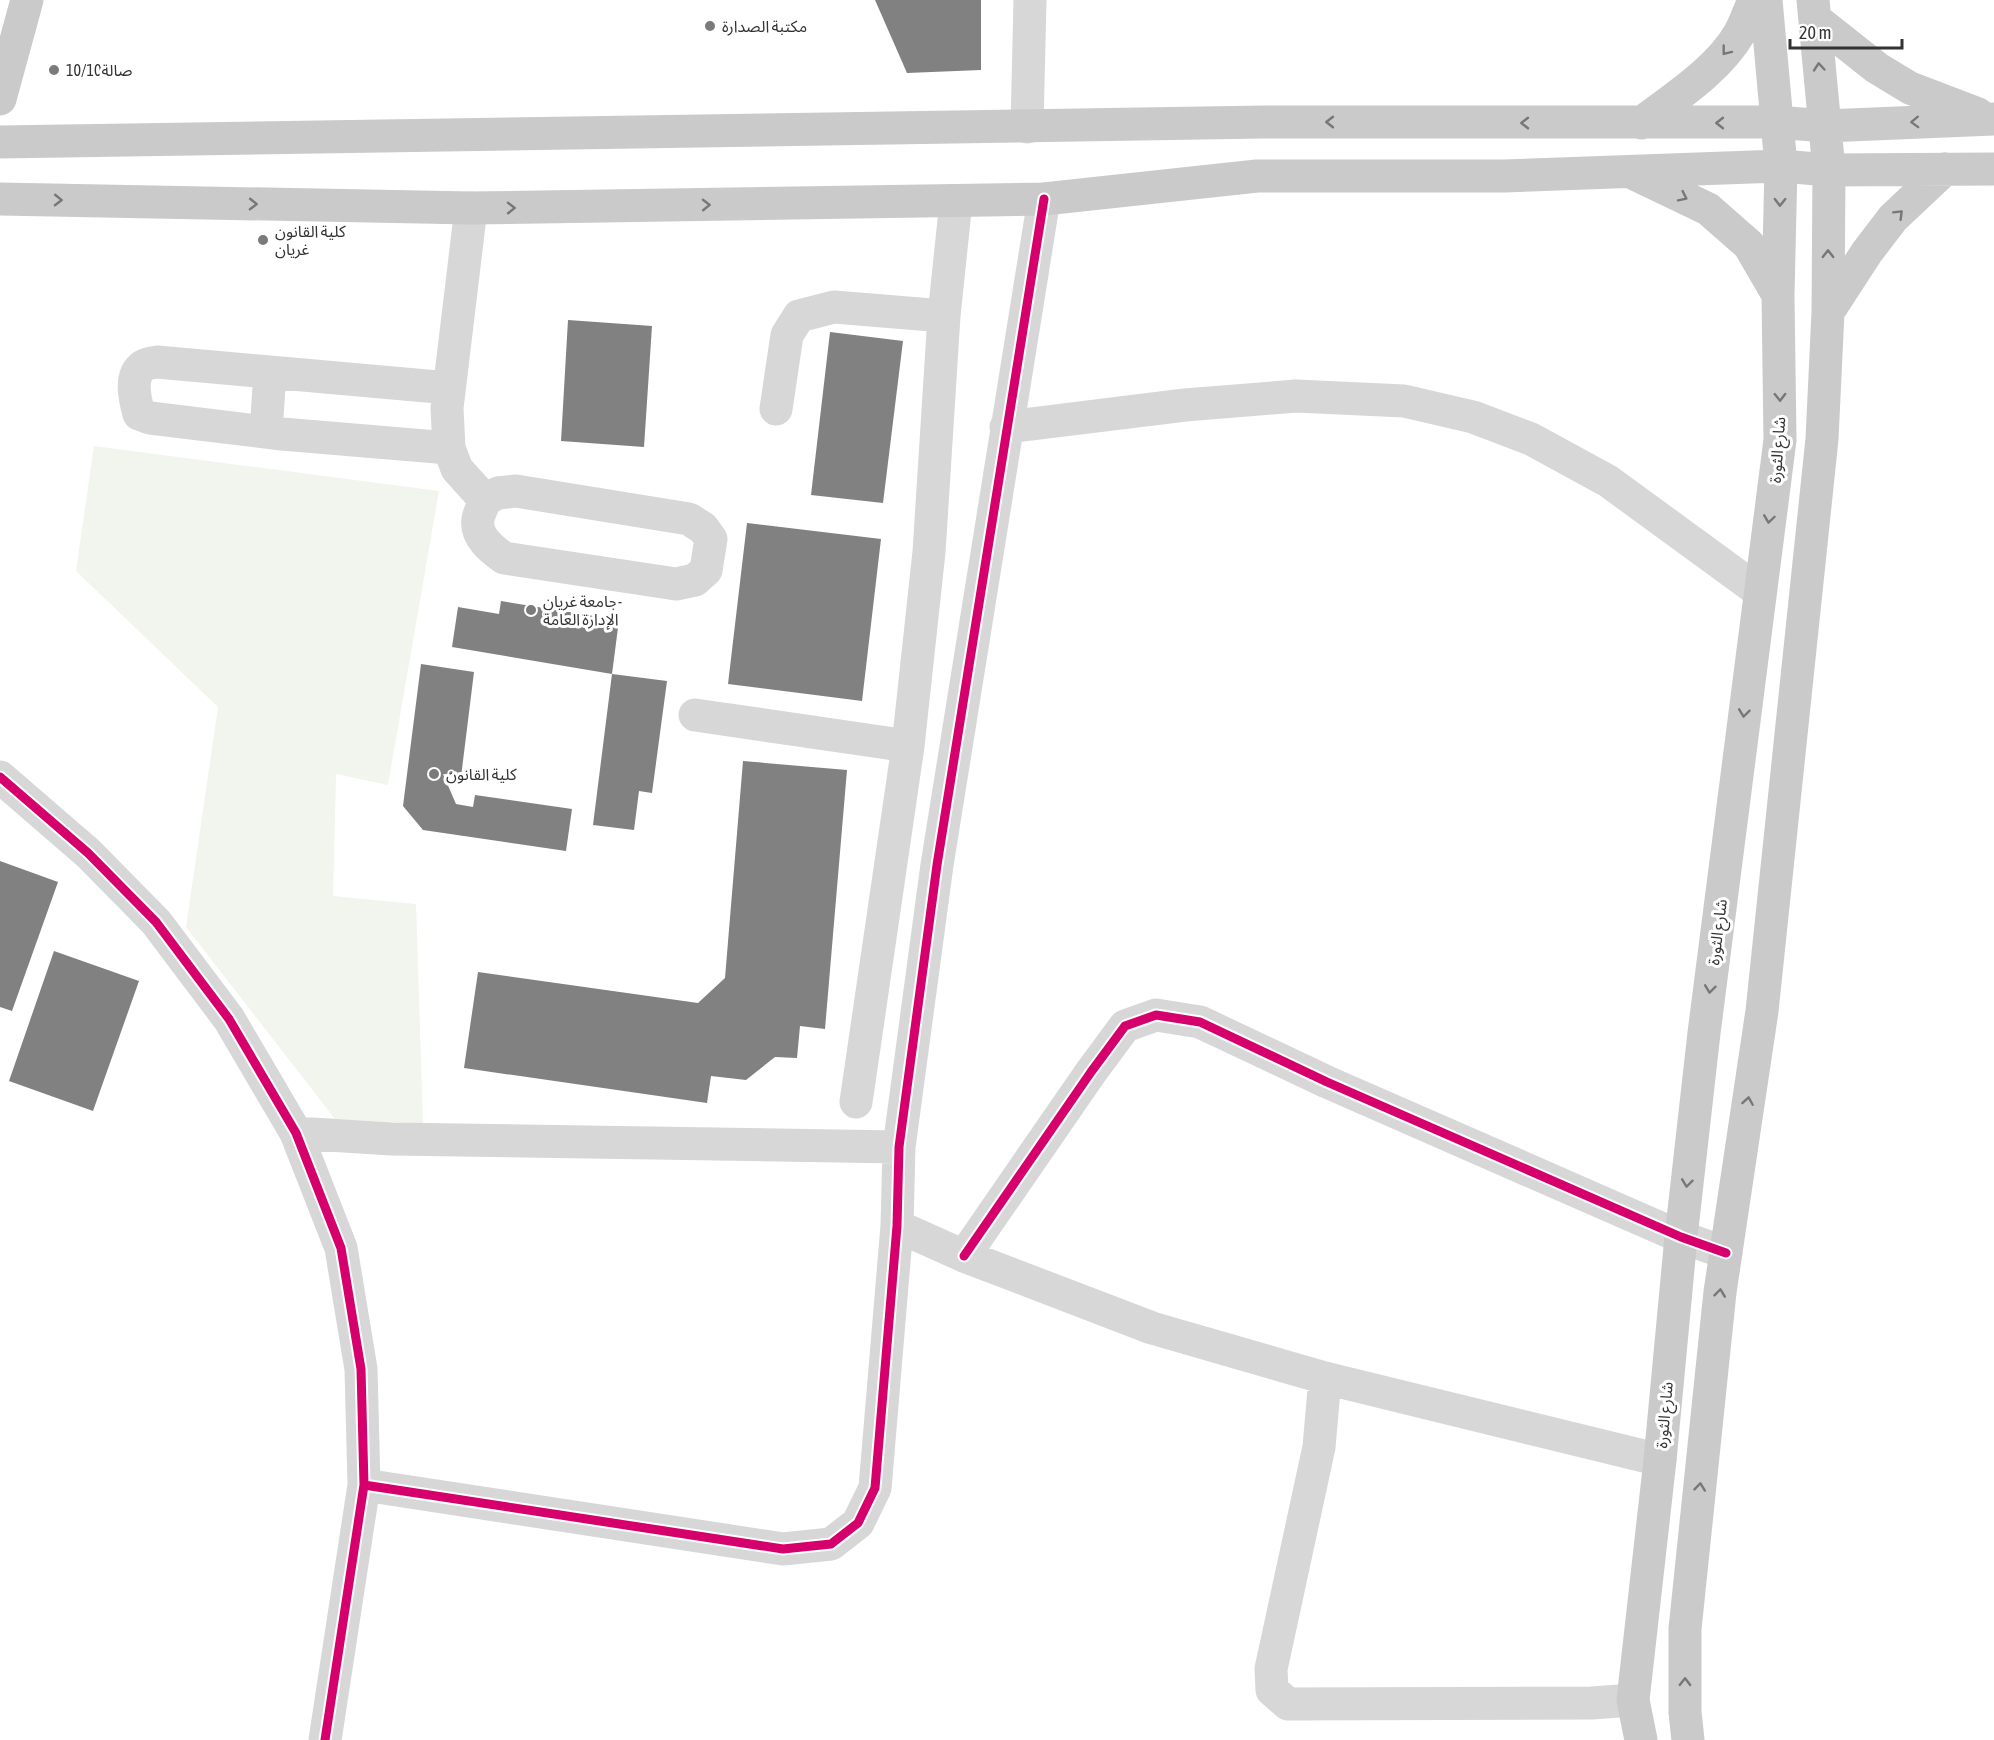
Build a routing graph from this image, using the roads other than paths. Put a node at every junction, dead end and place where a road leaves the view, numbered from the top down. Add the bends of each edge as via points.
1 (27, 0) edge
2 (1030, 0) edge
3 (1754, 0) edge
4 (1766, 0) edge
5 (1814, 10) edge
6 (0, 99) edge
7 (1992, 119) edge
8 (1776, 122) junction
9 (1641, 123) junction
10 (1825, 126) junction
11 (1027, 127) junction
12 (0, 142) edge
13 (1781, 166) junction
14 (1945, 169) junction
15 (1994, 169) edge
16 (1828, 170) junction
17 (1631, 172) junction
18 (0, 199) edge
19 (1044, 199) junction
20 (956, 201) junction
21 (471, 208) junction
22 (1778, 295) junction
23 (1828, 312) junction
24 (944, 316) junction
25 (270, 372) junction
26 (449, 388) junction
27 (776, 409) dead end
28 (1006, 428) junction
29 (266, 432) junction
30 (449, 448) junction
31 (485, 500) junction
32 (1760, 592) junction
33 (695, 716) dead end
34 (908, 746) junction
35 (0, 777) edge
36 (856, 1102) dead end
37 (296, 1132) junction
38 (900, 1147) junction
39 (897, 1226) junction
40 (1681, 1237) junction
41 (1725, 1253) junction
42 (964, 1256) junction
43 (1325, 1378) junction
44 (1660, 1460) junction
45 (364, 1485) junction
46 (1633, 1701) junction
47 (325, 1740) edge
48 (1641, 1740) edge
49 (1688, 1740) edge

1 - 6 main road
2 - 11 street
3 -> 9 main road via 1738,35 1719,60
4 - 8 main road, شارع الثورة
5 - 7 main road via 1877,68 1910,88
10 -> 5 main road
7 -> 10 main road
8 -> 9 main road
8 - 10 main road
8 - 13 main road, شارع الثورة
9 -> 11 main road via 1264,122
10 - 16 main road
11 - 12 main road
13 - 16 main road
13 - 17 main road
13 -> 22 main road, شارع الثورة
14 - 15 main road
14 - 16 main road
23 -> 14 main road via 1893,218
23 -> 16 main road
17 - 19 main road via 1257,176
17 -> 22 main road via 1708,209 1749,245
18 -> 21 main road
19 - 20 main road
19 - 28 street
21 -> 20 main road
20 - 24 street
21 - 26 street
22 -> 32 main road, شارع الثورة via 1780,440
41 -> 23 main road via 1762,1011 1822,439
24 - 27 street via 834,307 799,316 787,335
24 - 34 street via 928,552
25 - 26 street
25 - 29 street
25 - 29 street via 157,362 143,365 135,375 139,414
26 - 30 street
28 - 32 street via 1185,405 1296,396 1404,401 1473,417 1531,439 1608,481
28 - 38 street via 937,865
29 - 30 street
30 - 31 street via 457,469
31 - 31 street via 477,520 481,535 490,549 504,558 676,585 695,580 706,570 711,539 703,528 688,519 516,491 498,492
32 -> 40 main road, شارع الثورة
33 - 34 street
34 - 36 street
35 - 37 street via 88,853 156,922 229,1019
37 - 38 street via 392,1139
37 - 45 street via 341,1248 361,1369
38 - 39 street
39 - 42 street
39 - 45 street via 875,1488 858,1523 831,1544 783,1549
40 - 41 street
40 - 42 street via 1338,1087 1200,1022 1156,1015 1125,1026
40 - 44 main road, شارع الثورة
49 -> 41 main road via 1684,1712 1685,1629
42 - 43 street via 1152,1328
43 - 44 street
43 - 46 street via 1319,1447 1271,1669 1272,1690 1288,1704
44 - 46 main road, شارع الثورة
45 - 47 street
46 - 48 main road, شارع الثورة

